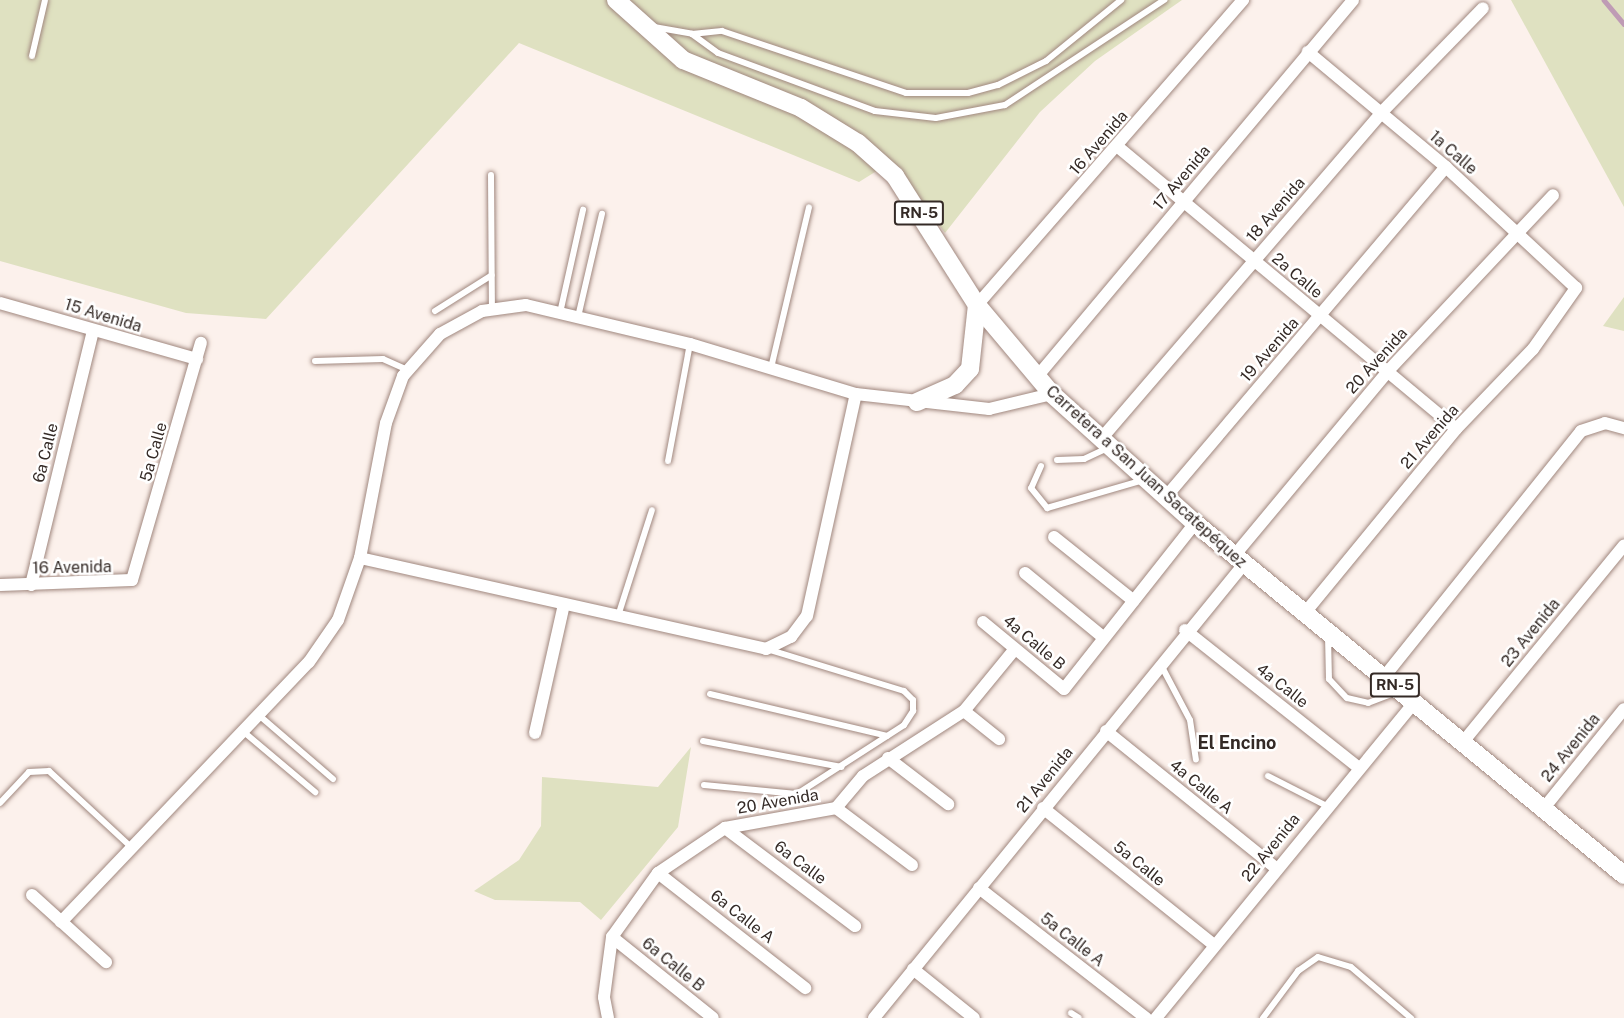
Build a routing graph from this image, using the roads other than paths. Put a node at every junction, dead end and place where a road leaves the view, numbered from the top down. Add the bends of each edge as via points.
1 (45, 0) edge
2 (616, 0) edge
3 (1121, 0) edge
4 (1164, 0) edge
5 (1243, 0) edge
6 (1353, 0) edge
7 (1483, 8) dead end
8 (639, 24) junction
9 (692, 34) junction
10 (1308, 52) junction
11 (32, 56) dead end
12 (1381, 113) junction
13 (1118, 147) junction
14 (1446, 168) junction
15 (491, 175) dead end
16 (1553, 195) dead end
17 (1184, 201) junction
18 (809, 207) dead end
19 (583, 210) dead end
20 (602, 214) dead end
21 (1519, 233) junction
22 (1253, 261) junction
23 (492, 275) junction
24 (1574, 281) joint
25 (0, 303) edge
26 (977, 306) junction
27 (492, 310) junction
28 (435, 311) dead end
29 (560, 313) junction
30 (578, 317) junction
31 (1320, 318) junction
32 (93, 330) junction
33 (201, 343) dead end
34 (690, 344) junction
35 (197, 359) junction
36 (315, 361) dead end
37 (771, 368) junction
38 (408, 370) junction
39 (1388, 372) junction
40 (1036, 378) junction
41 (856, 394) junction
42 (1052, 394) junction
43 (917, 402) junction
44 (1624, 428) edge
45 (1456, 429) junction
46 (1105, 443) junction
47 (1057, 460) dead end
48 (668, 461) dead end
49 (1041, 466) dead end
50 (1145, 480) junction
51 (1165, 498) junction
52 (652, 510) dead end
53 (1195, 523) junction
54 (1054, 537) dead end
55 (1624, 546) edge
56 (360, 558) junction
57 (1239, 560) junction
58 (138, 569) joint
59 (1025, 573) dead end
60 (0, 585) edge
61 (31, 585) junction
62 (1134, 601) junction
63 (564, 604) junction
64 (1304, 614) junction
65 (618, 617) junction
66 (983, 622) dead end
67 (1185, 630) junction
68 (1328, 633) junction
69 (1104, 638) junction
70 (766, 649) junction
71 (1016, 649) junction
72 (1160, 662) junction
73 (1384, 677) junction
74 (1400, 689) junction
75 (710, 694) dead end
76 (1415, 701) junction
77 (1624, 709) edge
78 (964, 711) junction
79 (261, 717) junction
80 (1106, 731) junction
81 (245, 732) junction
82 (535, 733) dead end
83 (887, 736) junction
84 (999, 738) dead end
85 (703, 741) dead end
86 (1463, 742) junction
87 (888, 758) junction
88 (1196, 760) dead end
89 (842, 767) junction
90 (1359, 768) junction
91 (1268, 776) dead end
92 (333, 779) dead end
93 (704, 785) dead end
94 (315, 792) dead end
95 (0, 803) edge
96 (948, 804) dead end
97 (1328, 806) junction
98 (836, 808) junction
99 (1044, 808) junction
100 (1544, 808) junction
101 (725, 828) junction
102 (131, 847) junction
103 (912, 865) dead end
104 (1276, 868) junction
105 (658, 873) junction
106 (1624, 875) edge
107 (978, 888) junction
108 (32, 895) dead end
109 (61, 921) junction
110 (855, 926) dead end
111 (612, 937) junction
112 (1214, 945) junction
113 (106, 962) dead end
114 (914, 969) junction
115 (805, 988) dead end
116 (1071, 1013) dead end
117 (608, 1018) edge
118 (713, 1018) edge
119 (874, 1018) edge
120 (974, 1018) edge
121 (1079, 1018) edge
122 (1146, 1018) edge
123 (1156, 1018) edge
124 (1263, 1018) edge
125 (1411, 1018) edge

1 - 11 lane
2 - 8 main road, Carretera a San Juan Sacatepéquez / RN-5
3 - 9 lane via 1046,61 1006,82 968,93 906,93 722,31
4 - 9 lane via 1014,101 973,115 936,118 875,111 718,53
5 - 13 street, 16 Avenida
6 - 10 street, 17 Avenida
7 - 12 street, 18 Avenida
8 - 9 lane
8 - 26 main road, Carretera a San Juan Sacatepéquez / RN-5 via 682,60 801,108 858,143 896,176
10 - 12 street, 1a Calle
10 - 17 street, 17 Avenida
12 - 14 street, 1a Calle
12 - 22 street, 18 Avenida
13 - 17 street, 2a Calle
13 - 26 street, 16 Avenida
14 - 21 street, 1a Calle
14 - 31 street, 19 Avenida
15 - 23 lane
16 - 21 street, 20 Avenida
17 - 22 street, 2a Calle
17 - 40 street, 17 Avenida
18 - 37 lane
19 - 29 lane
20 - 30 lane
21 - 24 street, 1a Calle
21 - 39 street, 20 Avenida
22 - 31 street, 2a Calle
22 - 46 street, 18 Avenida
23 - 27 lane
23 - 28 lane
24 - 45 street, 21 Avenida via 1574,296 1533,349
25 - 32 street, 15 Avenida
26 - 40 main road, Carretera a San Juan Sacatepéquez / RN-5
26 - 43 main road via 970,369 955,385
27 - 29 street via 526,305
27 - 38 street via 440,334
29 - 30 street
30 - 34 street
31 - 39 street, 2a Calle
31 - 51 street, 19 Avenida
32 - 35 street, 15 Avenida
32 - 61 street, 6a Calle
33 - 35 street, 5a Calle
34 - 37 street
34 - 48 lane
35 - 58 street, 5a Calle
36 - 38 lane via 383,359
37 - 41 street
38 - 56 street via 386,423
39 - 45 street, 2a Calle
39 - 57 street, 20 Avenida
40 - 42 main road, Carretera a San Juan Sacatepéquez / RN-5
41 - 43 street
41 - 70 street via 807,616 791,637
42 - 43 street via 989,409
42 - 46 main road, Carretera a San Juan Sacatepéquez / RN-5
44 - 73 street via 1605,423 1581,431
45 - 64 street, 21 Avenida
46 - 47 lane via 1084,459
46 - 50 main road, Carretera a San Juan Sacatepéquez / RN-5
49 - 50 lane via 1031,488 1047,508
50 - 51 main road, Carretera a San Juan Sacatepéquez / RN-5
51 - 53 main road, Carretera a San Juan Sacatepéquez / RN-5
52 - 65 lane
53 - 57 main road, Carretera a San Juan Sacatepéquez / RN-5
53 - 62 street
54 - 62 street
55 - 86 street, 23 Avenida
56 - 63 street
56 - 79 street via 338,620
57 - 64 main road, Carretera a San Juan Sacatepéquez / RN-5
57 - 67 street, 21 Avenida
58 - 61 street, 16 Avenida via 132,580 121,584
59 - 69 street
60 - 61 street, 16 Avenida
62 - 69 street
63 - 65 street
63 - 82 street
64 - 68 main road, Carretera a San Juan Sacatepéquez / RN-5
65 - 70 street
66 - 71 street, 4a Calle B
67 - 72 street, 21 Avenida
67 - 90 street, 4a Calle
68 - 73 main road, Carretera a San Juan Sacatepéquez / RN-5
68 - 74 lane via 1329,679 1347,698 1368,703
69 - 71 street, 4a Calle B via 1064,689
70 - 83 lane via 904,691 913,700 913,711
71 - 78 street, 20 Avenida
72 - 80 street, 21 Avenida
72 - 88 lane via 1190,720
73 - 74 main road, Carretera a San Juan Sacatepéquez / RN-5
74 - 76 main road, Carretera a San Juan Sacatepéquez / RN-5
75 - 83 lane
76 - 86 main road, Carretera a San Juan Sacatepéquez / RN-5
76 - 90 street, 22 Avenida
77 - 100 street, 24 Avenida
78 - 84 street
78 - 87 street, 20 Avenida
79 - 81 street
79 - 92 lane
80 - 99 street, 21 Avenida
80 - 104 street, 4a Calle A
81 - 94 lane
81 - 102 street
83 - 89 lane
85 - 89 lane
86 - 100 main road, Carretera a San Juan Sacatepéquez / RN-5
87 - 96 street
87 - 98 street, 20 Avenida via 863,776
89 - 93 lane via 797,794
90 - 97 street, 22 Avenida
91 - 97 lane
95 - 102 lane via 29,772 49,771
97 - 104 street, 22 Avenida
98 - 101 street, 20 Avenida
98 - 103 street
99 - 107 street, 21 Avenida
99 - 112 street, 5a Calle
100 - 106 main road, Carretera a San Juan Sacatepéquez / RN-5
101 - 105 street, 20 Avenida
101 - 110 street, 6a Calle
102 - 109 street
104 - 112 street, 22 Avenida
105 - 111 street, 20 Avenida
105 - 115 street, 6a Calle A
107 - 114 street, 21 Avenida
107 - 122 street, 5a Calle A
108 - 109 street
109 - 113 street
111 - 117 street, 20 Avenida via 604,997
111 - 118 street, 6a Calle B
112 - 123 street, 22 Avenida
114 - 119 street, 21 Avenida
114 - 120 street
116 - 121 lane
124 - 125 lane via 1298,971 1318,957 1351,967

